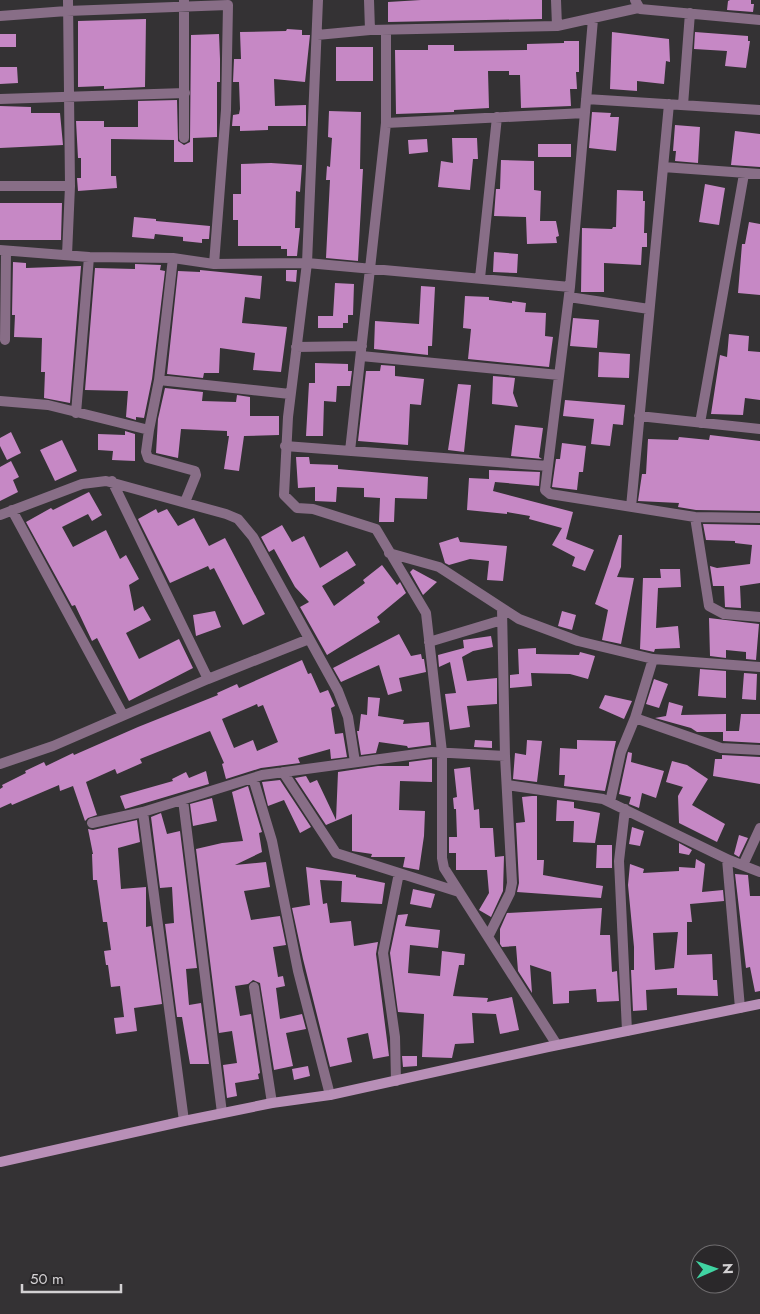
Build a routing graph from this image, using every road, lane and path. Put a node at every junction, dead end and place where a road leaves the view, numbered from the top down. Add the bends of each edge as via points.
1 (318, 0) edge
2 (369, 0) edge
3 (556, 0) edge
4 (184, 3) edge
5 (636, 4) edge
6 (68, 5) edge
7 (690, 14) junction
8 (0, 16) edge
9 (593, 19) junction
10 (760, 20) edge
11 (556, 26) junction
12 (370, 30) junction
13 (386, 31) junction
14 (317, 35) junction
15 (185, 93) junction
16 (68, 97) junction
17 (0, 99) edge
18 (586, 99) junction
19 (669, 104) junction
20 (683, 105) junction
21 (760, 110) edge
22 (585, 113) junction
23 (497, 117) junction
24 (386, 123) junction
25 (184, 138) dead end
26 (663, 167) junction
27 (744, 174) junction
28 (760, 174) edge
29 (0, 186) edge
30 (70, 186) junction
31 (3, 250) edge
32 (67, 255) junction
33 (89, 258) junction
34 (173, 258) junction
35 (307, 262) junction
36 (214, 264) junction
37 (370, 268) junction
38 (480, 278) junction
39 (570, 292) junction
40 (650, 309) junction
41 (5, 340) dead end
42 (296, 347) junction
43 (361, 351) junction
44 (559, 375) junction
45 (159, 380) junction
46 (290, 394) junction
47 (0, 401) edge
48 (76, 413) junction
49 (639, 416) junction
50 (700, 423) junction
51 (760, 429) edge
52 (149, 430) junction
53 (285, 446) junction
54 (350, 451) junction
55 (548, 466) junction
56 (112, 481) junction
57 (187, 498) junction
58 (631, 507) junction
59 (12, 510) junction
60 (0, 515) edge
61 (695, 517) junction
62 (760, 518) edge
63 (386, 549) junction
64 (502, 614) junction
65 (760, 618) edge
66 (309, 639) junction
67 (429, 642) junction
68 (653, 659) junction
69 (760, 667) edge
70 (208, 679) junction
71 (123, 715) junction
72 (635, 718) junction
73 (760, 750) edge
74 (442, 752) junction
75 (505, 756) junction
76 (355, 762) junction
77 (0, 764) edge
78 (283, 772) junction
79 (252, 778) junction
80 (507, 785) junction
81 (183, 800) junction
82 (610, 802) junction
83 (624, 809) junction
84 (143, 812) junction
85 (92, 823) dead end
86 (760, 828) edge
87 (727, 859) junction
88 (743, 865) junction
89 (760, 872) edge
90 (399, 873) junction
91 (459, 892) junction
92 (488, 937) junction
93 (254, 987) dead end
94 (760, 1004) edge
95 (740, 1008) junction
96 (627, 1031) junction
97 (557, 1045) junction
98 (396, 1081) junction
99 (330, 1095) junction
100 (272, 1103) junction
101 (222, 1113) junction
102 (184, 1121) junction
103 (0, 1162) edge

1 - 14 street
2 - 12 street
3 - 11 street
4 - 6 street
4 - 15 street
4 - 36 street via 228,5 226,110
5 - 7 street
5 - 9 street
6 - 8 street
6 - 16 street
7 - 10 street
7 - 20 street
9 - 11 street
9 - 18 street
11 - 13 street
12 - 13 street
12 - 14 street
13 - 24 street
14 - 35 street
15 - 16 street
15 - 25 street
16 - 17 street
16 - 30 street
18 - 19 street
18 - 22 street
19 - 20 street
19 - 26 street
20 - 21 street
22 - 23 street
22 - 39 street
23 - 24 street
23 - 38 street
24 - 37 street
26 - 27 street
26 - 40 street
27 - 28 street
27 - 50 street
29 - 30 street
30 - 32 street
31 - 32 street
31 - 41 street
32 - 33 street
33 - 34 street
33 - 48 street
34 - 36 street
34 - 45 street
35 - 36 street
35 - 37 street
35 - 42 street
37 - 38 street
37 - 43 street
38 - 39 street
39 - 40 street
39 - 44 street
40 - 49 street
42 - 43 street
42 - 46 street
43 - 44 street
43 - 54 street
44 - 55 street
45 - 46 street
45 - 52 street
46 - 53 street
47 - 48 street via 48,405
48 - 52 street
49 - 50 street
49 - 58 street
50 - 51 street
52 - 57 street via 148,458 195,471
53 - 54 street
53 - 63 street via 284,495 292,504 297,508 313,509 373,526
54 - 55 street
55 - 58 street via 547,493
56 - 57 street
56 - 59 street via 82,484
56 - 70 street
57 - 66 street via 238,519 247,527
58 - 61 street
59 - 60 street
59 - 71 street
61 - 62 street
61 - 65 street via 709,606 724,614
63 - 64 street via 445,570
63 - 67 street via 424,609
64 - 67 street
64 - 68 street via 573,639
64 - 75 street
66 - 70 street
66 - 76 street via 344,706
67 - 74 street
68 - 69 street
68 - 72 street
70 - 71 street
71 - 77 street
72 - 73 street via 720,748
72 - 82 street via 621,752
74 - 75 street
74 - 76 street
74 - 91 street via 442,863
75 - 80 street
76 - 78 street
78 - 79 street
78 - 90 street via 336,853
79 - 81 street
79 - 99 street via 272,841 298,971
80 - 82 street
80 - 92 street via 512,883
81 - 84 street
81 - 101 street
82 - 83 street
83 - 87 street
83 - 96 street via 619,861
84 - 85 street
84 - 102 street
86 - 88 street
87 - 88 street
87 - 95 street
88 - 89 street
90 - 91 street
90 - 98 street via 383,950 394,1034
91 - 92 street
92 - 97 street
93 - 100 street
94 - 95 street
95 - 96 street
96 - 97 street
97 - 98 street
98 - 99 street
99 - 100 street
100 - 101 street
101 - 102 street
102 - 103 street

